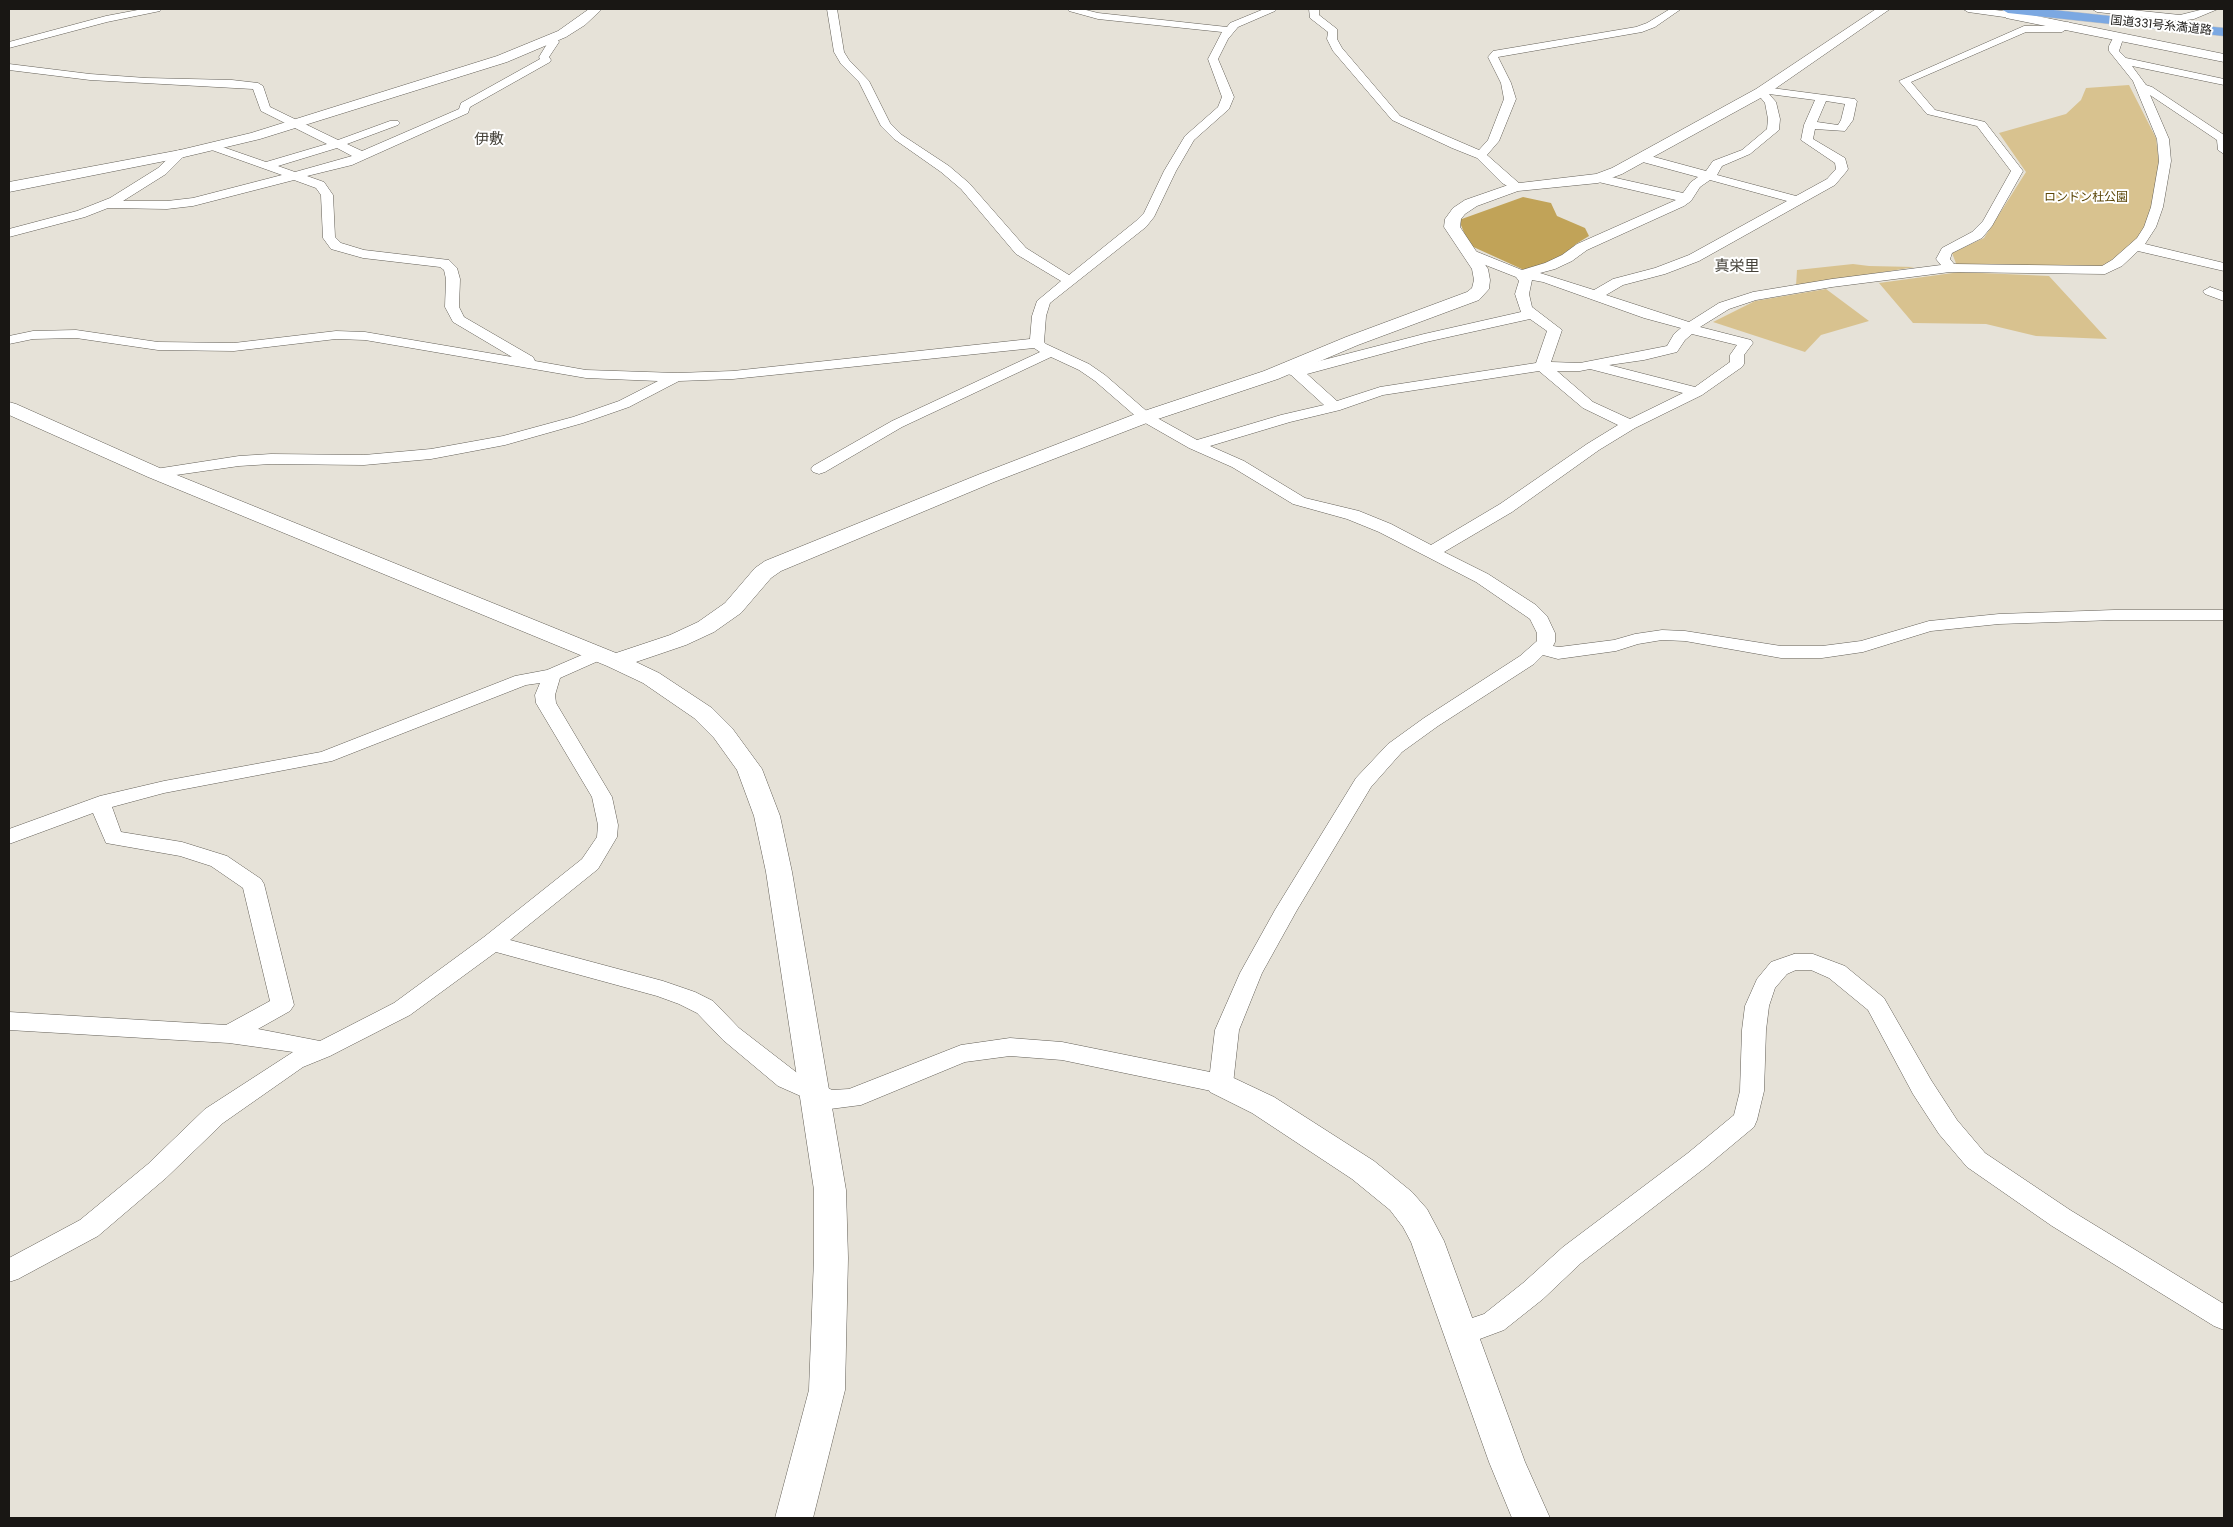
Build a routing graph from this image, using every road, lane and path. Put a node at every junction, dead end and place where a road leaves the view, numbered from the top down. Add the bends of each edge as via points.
1 (157, 9) edge
2 (596, 9) edge
3 (832, 9) edge
4 (1072, 9) edge
5 (1272, 9) edge
6 (1314, 9) edge
7 (1676, 9) edge
8 (1884, 9) edge
9 (1968, 9) edge
10 (2040, 9) edge
11 (2096, 9) edge
12 (2213, 9) edge
13 (2010, 11) edge
14 (83, 14) dead end
15 (106, 18) junction
16 (2068, 25) junction
17 (2224, 28) edge
18 (1230, 30) junction
19 (2224, 32) edge
20 (2119, 36) junction
21 (547, 42) junction
22 (9, 45) edge
23 (2224, 58) edge
24 (2123, 60) junction
25 (9, 67) edge
26 (2224, 82) edge
27 (2140, 87) junction
28 (1763, 91) junction
29 (1822, 98) junction
30 (394, 123) dead end
31 (295, 124) junction
32 (1810, 125) junction
33 (338, 144) junction
34 (213, 147) junction
35 (2224, 150) edge
36 (180, 154) junction
37 (1481, 155) junction
38 (362, 156) junction
39 (1643, 158) junction
40 (265, 166) junction
41 (293, 175) junction
42 (1706, 175) junction
43 (1598, 178) junction
44 (1516, 186) junction
45 (9, 187) edge
46 (1687, 198) junction
47 (1796, 200) junction
48 (107, 204) junction
49 (9, 233) edge
50 (2136, 246) junction
51 (1470, 254) junction
52 (2224, 267) edge
53 (1950, 268) junction
54 (1521, 274) junction
55 (1068, 280) junction
56 (2210, 291) dead end
57 (1594, 296) junction
58 (2224, 297) edge
59 (1532, 314) junction
60 (1691, 328) junction
61 (9, 340) edge
62 (1038, 343) junction
63 (1051, 352) junction
64 (1589, 365) junction
65 (538, 366) junction
66 (1542, 366) junction
67 (1291, 370) junction
68 (677, 377) junction
69 (1696, 392) junction
70 (1335, 407) junction
71 (9, 408) edge
72 (1145, 417) junction
73 (1630, 425) junction
74 (1195, 445) junction
75 (819, 469) dead end
76 (155, 472) junction
77 (1431, 552) junction
78 (2224, 615) edge
79 (1541, 648) junction
80 (607, 658) junction
81 (552, 675) junction
82 (100, 803) junction
83 (9, 837) edge
84 (492, 943) junction
85 (9, 1021) edge
86 (229, 1034) junction
87 (322, 1050) junction
88 (1221, 1084) junction
89 (815, 1094) junction
90 (9, 1271) edge
91 (2224, 1318) edge
92 (1461, 1334) junction
93 (794, 1518) edge
94 (1531, 1518) edge

1 - 15 street
2 - 21 street
3 - 55 street via 839,52 864,81 885,124 965,186 1021,252
4 - 18 street via 1098,16
5 - 18 street via 1248,18
6 - 37 street via 1314,16 1333,31 1332,39 1337,49 1396,118
7 - 37 street via 1638,30 1497,53 1493,57 1510,98 1493,141
8 - 28 street
9 - 13 street
10 - 17 highway, 国道331号糸満道路
11 - 12 street via 2180,18
13 - 16 main road
13 - 19 highway, 国道331号糸満道路
14 - 15 street via 78,17
15 - 22 street
16 - 20 main road
16 - 53 street via 2062,29 2024,29 1904,81 1931,112 1981,124 2018,171 1988,223 1977,235 1947,251 1943,259
18 - 55 street via 1213,59 1228,97 1223,108 1189,138 1150,214 1141,224
20 - 23 main road
20 - 24 street via 2114,51
21 - 31 street
21 - 38 street via 554,42 544,57 546,60 466,105 464,112
24 - 26 street
24 - 27 street
25 - 31 street via 90,77 258,86 265,109
27 - 35 street via 2148,89 2223,139
27 - 50 street via 2163,139 2165,161 2157,207 2150,227
28 - 29 street
28 - 39 street
28 - 42 street via 1770,102 1773,130 1746,152 1717,164 1714,171
29 - 32 street
29 - 32 street via 1852,101 1847,120 1841,129
30 - 33 street
31 - 33 street
31 - 34 street
32 - 47 street via 1807,140 1841,161 1842,169 1822,189
33 - 38 street
33 - 40 street
34 - 36 street
34 - 40 street
36 - 45 street
36 - 48 street via 162,171
37 - 44 street
38 - 41 street
39 - 42 street
39 - 43 street via 1618,172
40 - 41 street
41 - 48 street via 193,202
41 - 65 street via 320,184 327,195 329,238 336,246 363,254 444,263 450,268 453,279 452,307 458,319
42 - 46 street
42 - 47 street
43 - 44 street
43 - 46 street
44 - 51 street via 1471,203 1453,219 1452,227
46 - 54 street via 1582,247 1550,266
47 - 57 street via 1694,258 1618,282
48 - 49 street
50 - 52 street
50 - 53 street via 2105,270
51 - 54 street
51 - 67 street via 1480,269 1482,280 1480,289 1473,296 1352,341
53 - 60 street via 1753,296 1724,306
54 - 57 street via 1546,278
54 - 59 street via 1526,281 1522,294 1526,309
55 - 62 street via 1044,301 1039,316
56 - 58 street
57 - 60 street
59 - 66 street via 1555,330
59 - 67 street
60 - 64 street via 1679,337 1672,348
60 - 69 street via 1746,342 1737,355 1736,364
61 - 65 street via 33,335 76,334 158,346 234,347 328,336 365,336
62 - 63 street
62 - 68 street via 741,374
63 - 72 street via 1100,378
63 - 75 street via 897,424
64 - 66 street
64 - 69 street
65 - 68 street via 586,374
66 - 70 street via 1380,391
66 - 73 street via 1588,405
67 - 70 street
67 - 72 street
68 - 76 street via 596,415 505,440 431,454 364,460 255,460
69 - 73 street
70 - 74 street
71 - 76 street
72 - 74 street
72 - 80 street via 773,566 733,608 706,627 678,640
73 - 77 street via 1506,508
74 - 77 street via 1238,464 1299,501 1377,524
76 - 80 street
77 - 79 street via 1482,578 1530,609 1538,616 1546,633 1546,642
78 - 79 street via 1999,619 1929,626 1863,646 1822,652 1781,652 1662,635 1558,653
79 - 88 street via 1395,748 1363,783 1251,973 1227,1030
80 - 81 street
80 - 89 street via 652,678 703,713 723,733 749,769 767,816 779,872
81 - 82 street via 522,680 325,757 164,786
81 - 84 street via 545,695 546,703 602,797 608,824 606,837 600,851 576,878
82 - 83 street
82 - 86 street via 113,838 182,849 219,861 253,884 282,1005
84 - 87 street via 402,1009
84 - 89 street via 687,998 705,1008 731,1034 787,1079
85 - 86 street
86 - 87 street
87 - 90 street via 295,1061 214,1116 157,1171 88,1228
88 - 89 street via 1062,1051 1010,1047 961,1054 852,1098 830,1100
88 - 92 street via 1263,1106 1363,1170 1401,1201 1427,1241
89 - 93 street via 830,1190 827,1390
91 - 92 street via 2061,1218 1976,1160 1922,1087 1876,1004 1837,972 1813,962 1794,962 1779,968 1765,985 1757,1006 1752,1091 1744,1120 1572,1255 1494,1322
92 - 94 street via 1507,1462

